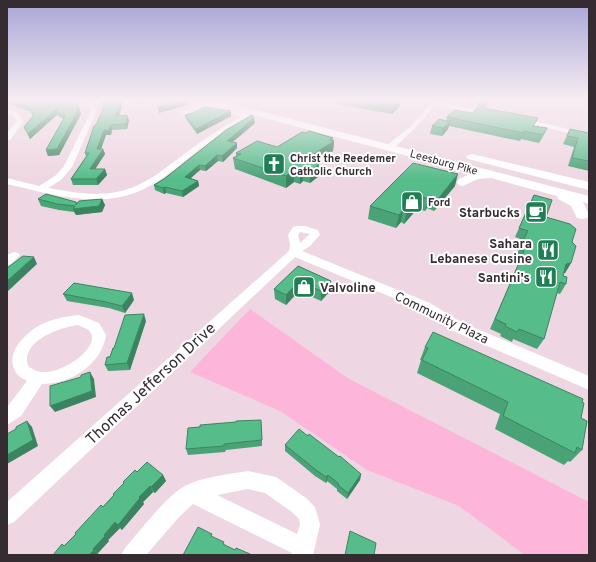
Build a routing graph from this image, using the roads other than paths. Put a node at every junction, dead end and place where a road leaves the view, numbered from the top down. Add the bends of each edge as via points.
1 (18, 126) edge
2 (86, 126) edge
3 (232, 126) edge
4 (306, 126) edge
5 (345, 126) edge
6 (413, 126) edge
7 (551, 126) edge
8 (589, 136) edge
9 (7, 138) edge
10 (399, 140) junction
11 (389, 148) junction
12 (435, 148) dead end
13 (464, 155) dead end
14 (7, 181) edge
15 (537, 186) junction
16 (589, 186) edge
17 (40, 189) junction
18 (589, 200) edge
19 (582, 215) dead end
20 (294, 252) joint
21 (38, 378) junction
22 (589, 383) edge
23 (7, 418) edge
24 (191, 493) junction
25 (7, 515) edge
26 (303, 551) edge
27 (132, 555) edge

1 - 9 street
2 - 17 street via 68,167 58,178
3 - 17 street via 210,137 156,179 133,190 91,197
4 - 11 highway, Leesburg Pike
5 - 10 highway, Leesburg Pike
6 - 10 street
7 - 8 street
10 - 11 street
10 - 12 highway, Leesburg Pike
11 - 15 highway, Leesburg Pike via 448,163 462,171 465,175 463,182 479,175 497,176
13 - 16 highway, Leesburg Pike via 535,173 543,166 550,173 568,181
14 - 17 street
15 - 18 highway
15 - 19 highway via 575,202 580,207
20 - 22 street, Community Plaza via 425,306 466,330
20 - 25 street, Thomas Jefferson Drive
21 - 21 street via 52,378 79,367 98,345 100,336 96,327 89,322 66,321 32,337 23,348 19,359 23,371
21 - 23 street via 15,411
24 - 26 street
24 - 26 street via 248,480 269,484 308,514 310,525
24 - 27 street via 172,510

